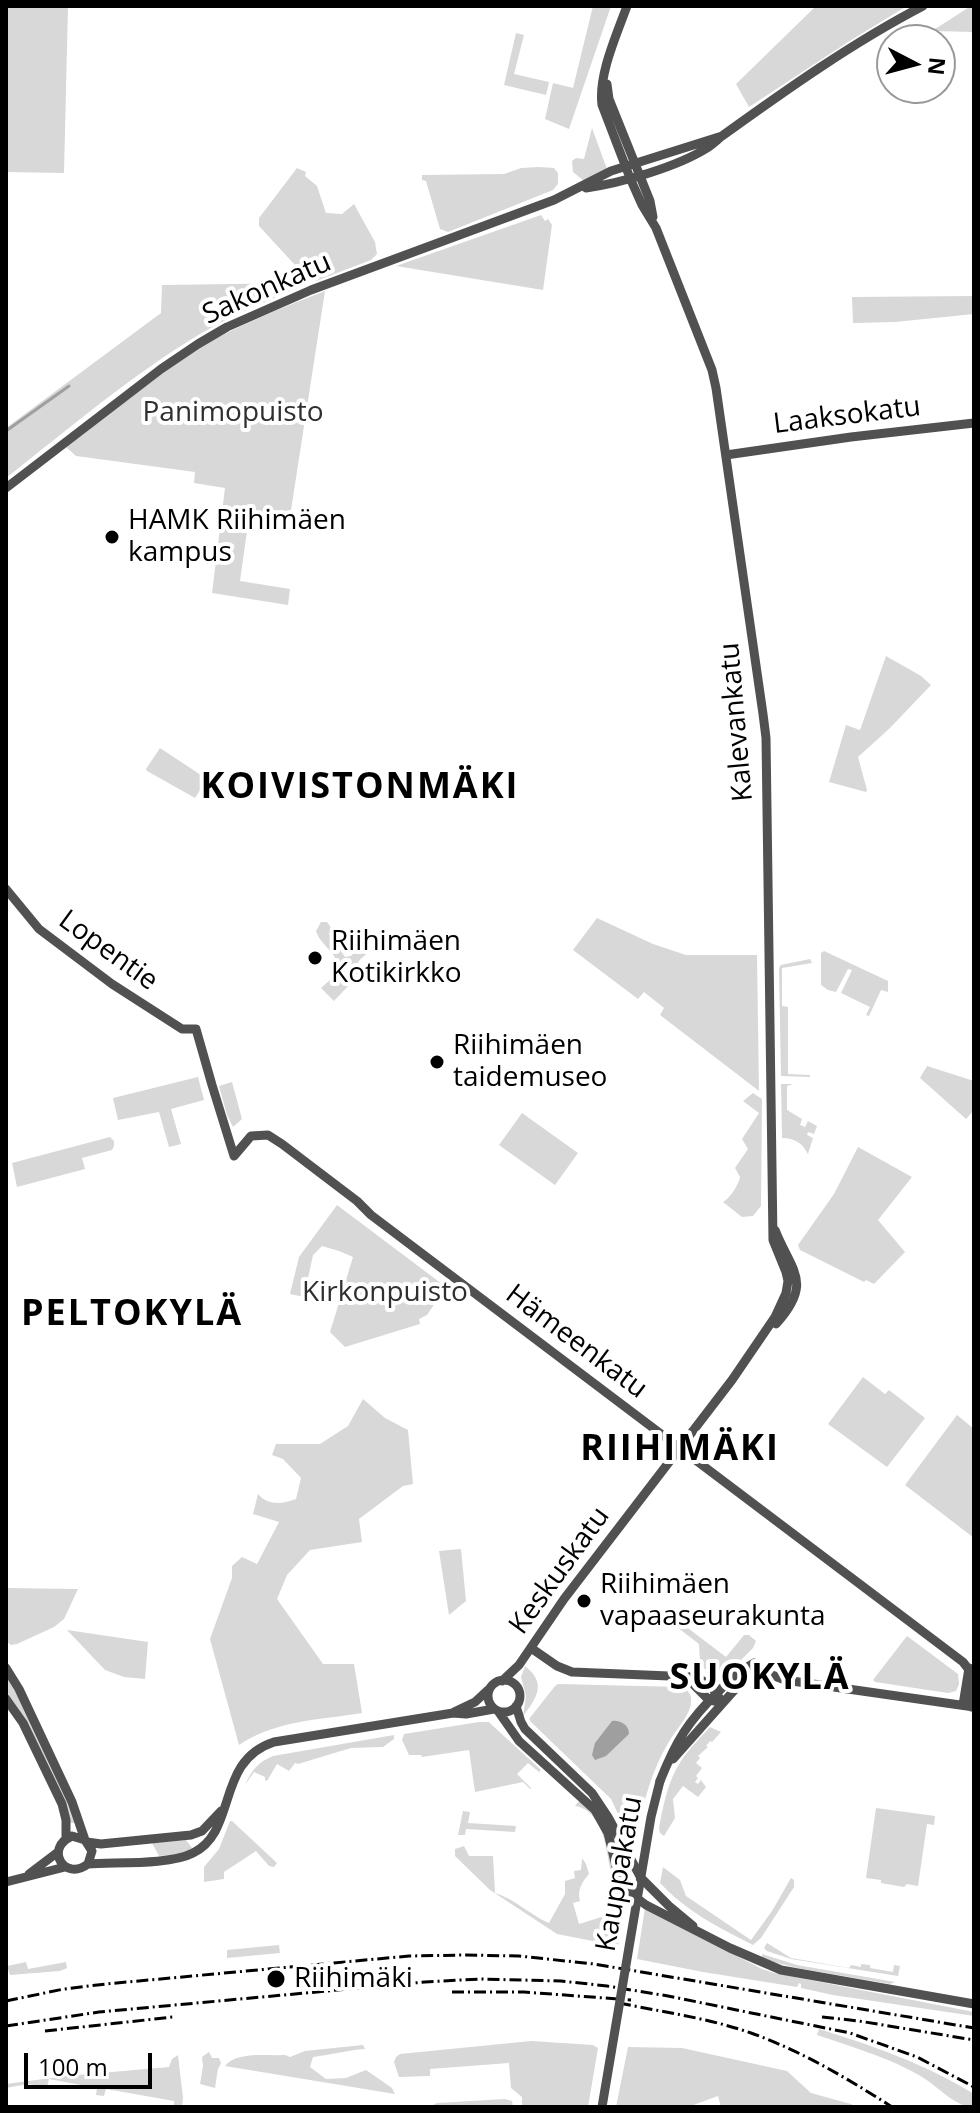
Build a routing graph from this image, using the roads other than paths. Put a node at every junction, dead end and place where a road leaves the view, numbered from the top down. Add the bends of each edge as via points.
1 (627, 6) edge
2 (923, 6) edge
3 (722, 136) junction
4 (630, 165) junction
5 (635, 176) junction
6 (578, 189) junction
7 (974, 423) edge
8 (726, 455) junction
9 (6, 488) edge
10 (6, 889) edge
11 (234, 1156) joint
12 (792, 1282) joint
13 (680, 1449) junction
14 (531, 1648) junction
15 (519, 1665) junction
16 (6, 1668) edge
17 (685, 1676) junction
18 (502, 1681) junction
19 (491, 1688) junction
20 (518, 1689) junction
21 (720, 1698) junction
22 (6, 1699) edge
23 (709, 1700) junction
24 (516, 1706) junction
25 (969, 1706) edge
26 (496, 1710) junction
27 (453, 1713) junction
28 (666, 1768) junction
29 (224, 1808) junction
30 (66, 1839) junction
31 (86, 1841) junction
32 (58, 1852) junction
33 (88, 1864) junction
34 (65, 1867) junction
35 (28, 1875) junction
36 (6, 1882) edge
37 (699, 1931) junction
38 (974, 2004) edge
39 (602, 2107) edge

1 - 4 street, Kalevankatu via 606,69 609,99
2 - 3 street via 886,25
3 - 4 street, Sakonkatu
3 - 5 street, Sakonkatu via 692,155
4 - 5 street, Kalevankatu
4 - 6 street, Sakonkatu
5 - 6 street, Sakonkatu
5 - 8 street, Kalevankatu via 642,205 712,370
6 - 9 street, Sakonkatu via 227,327 161,369
7 - 8 street, Laaksokatu
8 - 12 street, Kalevankatu via 766,738 773,1244
10 - 11 street, Lopentie via 39,929 112,984 182,1029 196,1029
11 - 13 street, Hämeenkatu via 251,1136 268,1135 282,1144
12 - 13 street, Keskuskatu via 753,1351
13 - 14 street, Keskuskatu
13 - 25 street, Hämeenkatu via 969,1668
14 - 15 street, Keskuskatu
14 - 17 street via 572,1672
15 - 18 street, Keskuskatu
15 - 20 street, Keskuskatu
16 - 31 street
17 - 21 street via 701,1679
17 - 23 street
18 - 19 street
18 - 20 street
19 - 26 street via 489,1701
19 - 27 street
20 - 24 street
21 - 23 street
21 - 25 street, Kauppakatu via 746,1677 754,1663 785,1680
21 - 28 street, Kauppakatu
22 - 30 street via 62,1804
23 - 28 street, Kauppakatu via 682,1734
24 - 26 street via 508,1712
24 - 37 street via 525,1729 599,1801 641,1878
26 - 27 street
26 - 37 street via 519,1741 595,1810 608,1833 616,1866 634,1896
27 - 29 street via 262,1746 243,1762
28 - 39 street, Kauppakatu, bridge via 651,1817
29 - 31 street via 191,1835
29 - 33 street via 213,1836 191,1855
30 - 31 street
30 - 32 street
31 - 33 street via 92,1854
32 - 34 street
32 - 35 street
33 - 34 street via 77,1870
34 - 35 street
35 - 36 street
37 - 38 street via 781,1970

